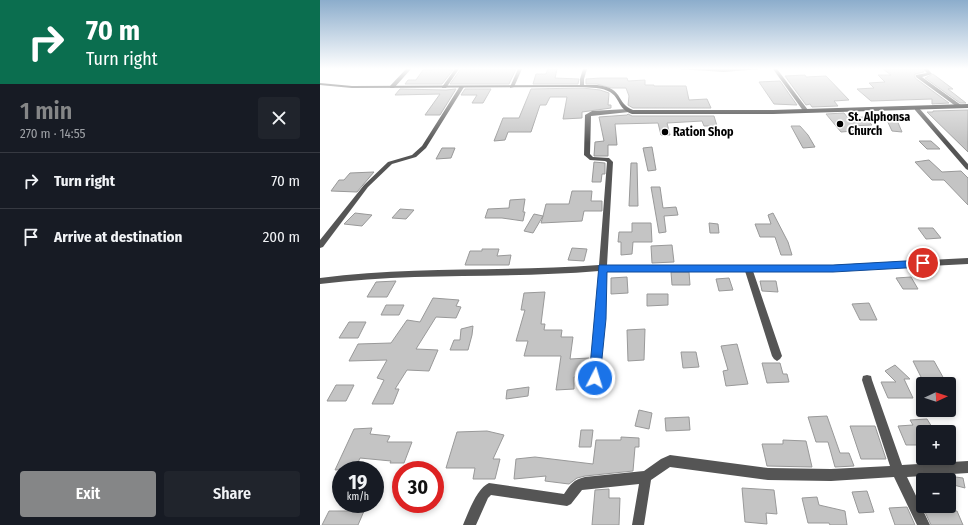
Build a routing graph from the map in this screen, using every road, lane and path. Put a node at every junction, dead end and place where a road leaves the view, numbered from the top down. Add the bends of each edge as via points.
1 (458, 94) edge
2 (614, 94) edge
3 (793, 94) edge
4 (941, 94) edge
5 (958, 106) junction
6 (968, 106) edge
7 (917, 109) junction
8 (626, 111) junction
9 (806, 111) junction
10 (968, 168) edge
11 (320, 245) edge
12 (968, 261) edge
13 (748, 267) junction
14 (602, 268) junction
15 (320, 281) edge
16 (776, 356) dead end
17 (595, 378) dead end
18 (867, 380) dead end
19 (968, 467) edge
20 (898, 472) junction
21 (646, 478) junction
22 (469, 525) edge
23 (638, 525) edge
24 (924, 525) edge

1 - 11 street via 424,147 414,156 390,163 366,186
2 - 8 main road
3 - 9 street
4 - 5 street
5 - 6 main road
5 - 7 main road
7 - 9 main road
7 - 10 street
8 - 9 main road
8 - 14 street via 588,115 587,155 592,159 607,159 610,162
12 - 13 street via 833,268
13 - 14 street
13 - 16 street
14 - 15 street via 553,272 351,277
14 - 17 street
18 - 20 street
19 - 20 street
20 - 21 street via 768,474 670,461
20 - 24 street
21 - 22 street via 585,483 578,485 567,500 489,490 484,494
21 - 23 street

